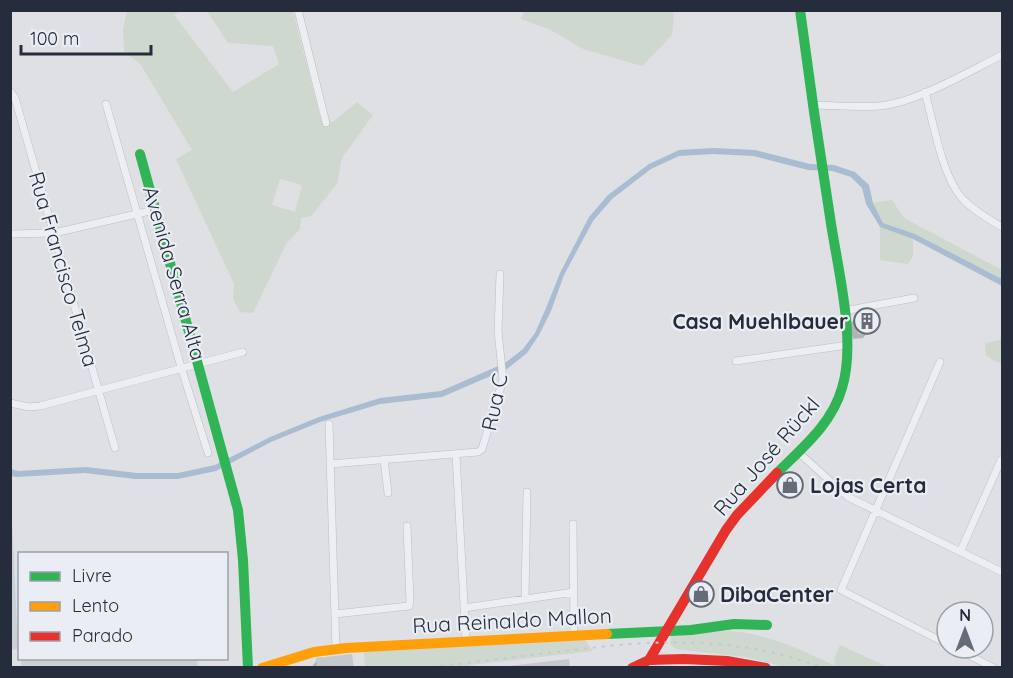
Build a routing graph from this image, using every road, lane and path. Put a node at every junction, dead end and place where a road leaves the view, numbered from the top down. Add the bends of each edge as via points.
1 (298, 10) edge
2 (800, 10) edge
3 (1002, 55) edge
4 (10, 91) edge
5 (925, 92) junction
6 (106, 104) dead end
7 (812, 105) junction
8 (326, 123) dead end
9 (140, 154) dead end
10 (154, 210) junction
11 (138, 213) junction
12 (1002, 228) edge
13 (54, 233) junction
14 (10, 234) edge
15 (500, 274) dead end
16 (914, 298) dead end
17 (844, 311) junction
18 (848, 345) junction
19 (243, 352) dead end
20 (736, 361) dead end
21 (940, 362) dead end
22 (198, 363) junction
23 (181, 367) junction
24 (99, 390) junction
25 (10, 403) edge
26 (329, 424) dead end
27 (115, 448) dead end
28 (208, 453) dead end
29 (799, 453) junction
30 (456, 454) junction
31 (384, 459) junction
32 (1001, 460) edge
33 (330, 464) junction
34 (527, 492) dead end
35 (388, 493) dead end
36 (876, 510) junction
37 (573, 524) dead end
38 (407, 526) dead end
39 (960, 550) junction
40 (1002, 572) edge
41 (574, 592) junction
42 (525, 599) junction
43 (464, 608) junction
44 (335, 614) junction
45 (767, 625) dead end
46 (664, 631) junction
47 (574, 635) junction
48 (935, 638) edge
49 (466, 642) junction
50 (336, 649) junction
51 (979, 660) edge
52 (647, 664) edge
53 (248, 668) edge
54 (262, 668) edge
55 (632, 668) edge
56 (766, 668) edge
57 (994, 668) edge

1 - 8 street
2 - 7 street, Rua José Rückl
3 - 5 street
4 - 13 street, Rua Francisco Telma
5 - 7 street via 885,106
5 - 12 street via 955,188 969,206
6 - 11 street, Avenida Serra Alta
7 - 17 street, Rua José Rückl
9 - 10 street, Avenida Serra Alta
10 - 11 street
10 - 22 street, Avenida Serra Alta
11 - 13 street
11 - 23 street, Avenida Serra Alta
13 - 14 street
13 - 24 street, Rua Francisco Telma
15 - 30 street, Rua C via 498,331 502,384 485,445 478,452
16 - 17 street
17 - 18 street, Rua José Rückl
18 - 20 street
18 - 29 street, Rua José Rückl via 846,378 837,405 822,429
19 - 22 street
21 - 36 street
22 - 23 street
22 - 53 street, Avenida Serra Alta via 238,510
23 - 24 street
23 - 28 street, Avenida Serra Alta
24 - 25 street via 40,406
24 - 27 street, Rua Francisco Telma
26 - 33 street
29 - 36 street via 848,497
29 - 46 street, Rua José Rückl via 738,514
30 - 31 street, Rua C
30 - 43 street
31 - 33 street, Rua C
31 - 35 street
32 - 39 street
33 - 44 street
34 - 42 street
36 - 39 street
36 - 48 street via 841,590
37 - 41 street
38 - 44 street via 409,606
39 - 40 street
41 - 42 street
41 - 47 street
42 - 43 street
43 - 49 street
44 - 50 street
45 - 46 street, Rua Reinaldo Mallon
46 - 47 street, Rua Reinaldo Mallon
46 - 52 street, Rua José Rückl
47 - 49 street, Rua Reinaldo Mallon
49 - 50 street, Rua Reinaldo Mallon
50 - 54 street, Rua Reinaldo Mallon
51 - 57 street
52 - 55 street
52 - 56 street via 704,659

